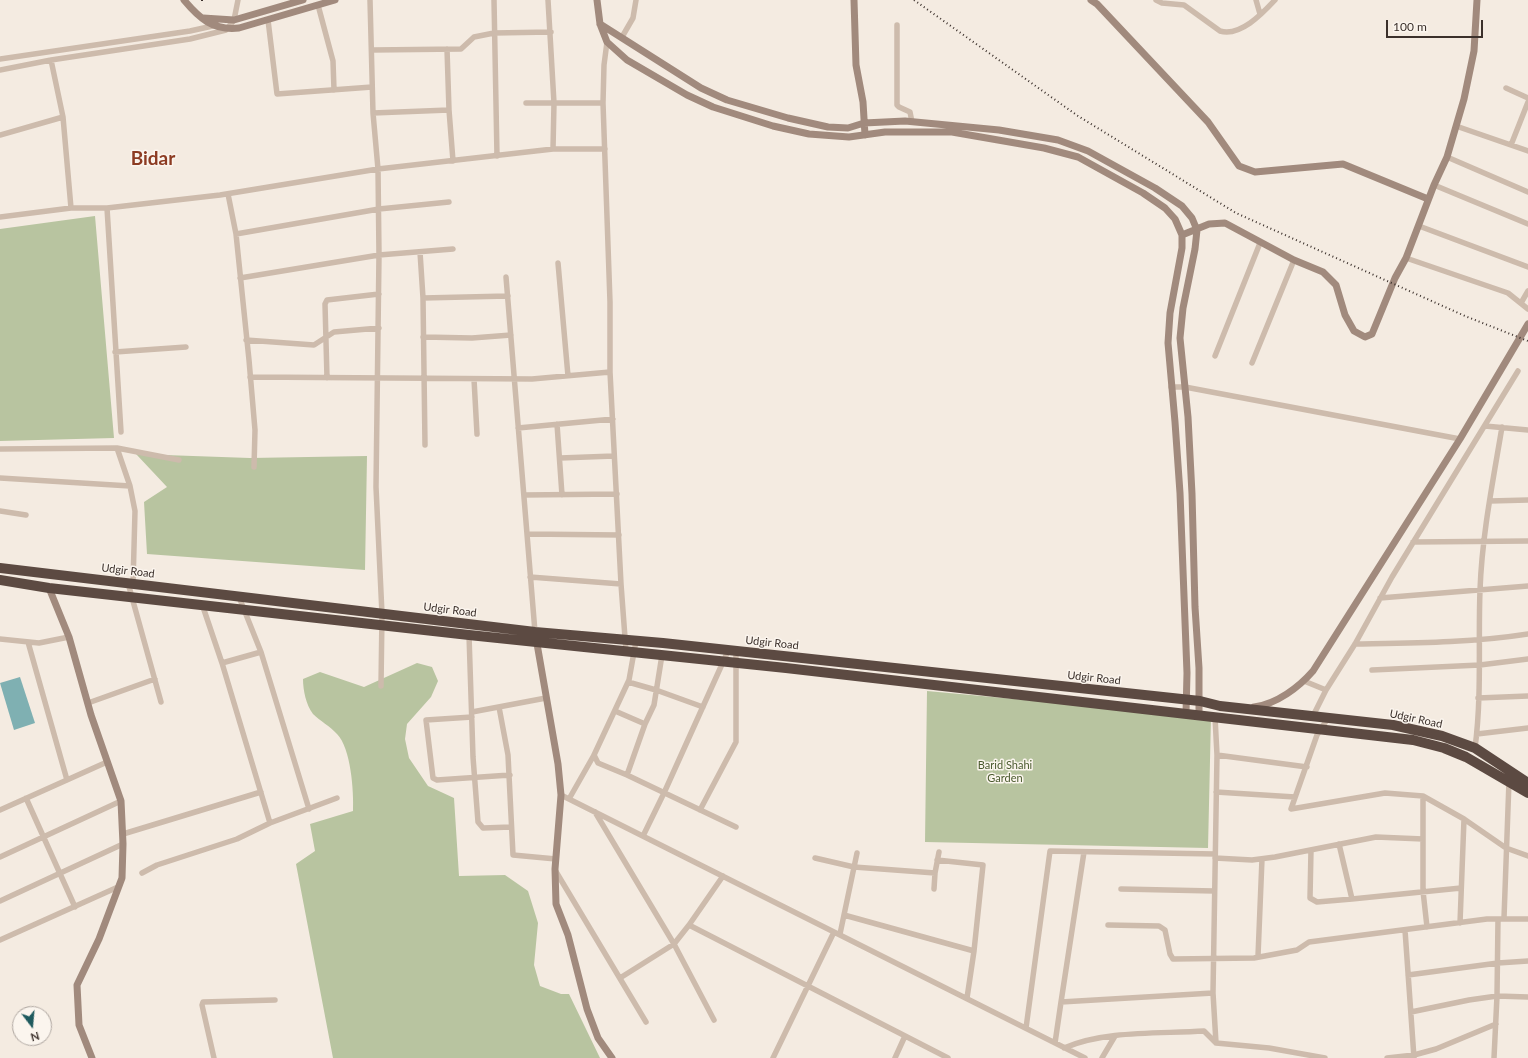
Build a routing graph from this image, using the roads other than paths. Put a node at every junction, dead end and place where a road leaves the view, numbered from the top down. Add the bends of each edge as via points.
1 (184, 0) edge
2 (238, 0) edge
3 (303, 0) edge
4 (335, 0) edge
5 (370, 0) edge
6 (494, 0) edge
7 (548, 0) edge
8 (597, 0) edge
9 (636, 0) edge
10 (854, 0) edge
11 (1091, 0) edge
12 (1156, 0) edge
13 (1256, 0) edge
14 (1275, 0) edge
15 (1477, 0) edge
16 (318, 5) junction
17 (1260, 14) junction
18 (199, 18) junction
19 (223, 19) junction
20 (234, 20) junction
21 (268, 20) junction
22 (600, 24) junction
23 (897, 25) dead end
24 (216, 26) junction
25 (226, 30) junction
26 (551, 32) junction
27 (494, 33) junction
28 (622, 37) junction
29 (607, 42) junction
30 (447, 49) junction
31 (372, 50) junction
32 (0, 58) edge
33 (52, 60) junction
34 (0, 70) edge
35 (372, 87) junction
36 (1506, 88) dead end
37 (334, 90) junction
38 (1528, 98) edge
39 (1528, 102) edge
40 (526, 103) dead end
41 (554, 103) junction
42 (603, 103) junction
43 (448, 110) junction
44 (373, 113) junction
45 (63, 117) junction
46 (912, 122) junction
47 (864, 123) junction
48 (1456, 126) junction
49 (865, 134) junction
50 (0, 136) edge
51 (1511, 145) junction
52 (552, 149) junction
53 (605, 149) junction
54 (1528, 151) edge
55 (497, 156) junction
56 (1447, 157) junction
57 (453, 161) junction
58 (378, 169) junction
59 (1434, 185) junction
60 (1528, 192) edge
61 (228, 194) junction
62 (1428, 199) junction
63 (449, 202) dead end
64 (71, 208) junction
65 (107, 208) junction
66 (378, 209) junction
67 (0, 217) edge
68 (1528, 224) edge
69 (1419, 226) junction
70 (1197, 230) junction
71 (236, 234) junction
72 (1182, 235) junction
73 (1260, 243) junction
74 (453, 249) dead end
75 (420, 252) junction
76 (379, 256) junction
77 (1406, 258) junction
78 (1294, 260) junction
79 (558, 263) dead end
80 (1528, 267) edge
81 (506, 277) dead end
82 (240, 278) junction
83 (1528, 291) edge
84 (379, 294) junction
85 (508, 296) junction
86 (422, 298) junction
87 (1521, 303) junction
88 (1528, 309) edge
89 (1528, 324) edge
90 (379, 328) junction
91 (326, 336) junction
92 (511, 336) junction
93 (423, 337) junction
94 (246, 340) junction
95 (186, 347) dead end
96 (115, 352) junction
97 (1215, 356) dead end
98 (1252, 364) dead end
99 (1518, 371) dead end
100 (610, 372) junction
101 (568, 376) junction
102 (250, 377) junction
103 (379, 377) junction
104 (328, 378) junction
105 (424, 379) junction
106 (474, 379) junction
107 (514, 379) junction
108 (1171, 387) junction
109 (1184, 387) junction
110 (613, 419) junction
111 (557, 424) junction
112 (1485, 426) junction
113 (1502, 427) junction
114 (518, 428) junction
115 (1528, 430) edge
116 (121, 432) dead end
117 (477, 434) dead end
118 (1460, 439) junction
119 (425, 444) dead end
120 (117, 448) junction
121 (0, 449) edge
122 (614, 456) junction
123 (560, 458) junction
124 (179, 460) dead end
125 (254, 467) dead end
126 (0, 478) edge
127 (130, 486) junction
128 (617, 494) junction
129 (524, 495) junction
130 (562, 495) junction
131 (1528, 500) edge
132 (1490, 501) junction
133 (0, 511) edge
134 (26, 515) dead end
135 (527, 534) junction
136 (619, 536) junction
137 (1528, 541) edge
138 (1413, 542) junction
139 (1484, 542) junction
140 (0, 568) edge
141 (530, 577) junction
142 (0, 580) edge
143 (130, 583) junction
144 (621, 584) junction
145 (1528, 586) edge
146 (49, 588) junction
147 (1480, 590) junction
148 (131, 596) junction
149 (239, 597) junction
150 (1380, 598) junction
151 (202, 604) junction
152 (243, 609) junction
153 (382, 614) junction
154 (381, 625) junction
155 (1528, 634) edge
156 (469, 635) junction
157 (69, 637) junction
158 (536, 637) junction
159 (0, 639) edge
160 (1481, 639) junction
161 (625, 641) junction
162 (636, 641) junction
163 (28, 642) junction
164 (1355, 644) junction
165 (732, 651) junction
166 (261, 652) junction
167 (630, 652) junction
168 (662, 655) junction
169 (1528, 659) edge
170 (724, 661) junction
171 (222, 663) junction
172 (736, 663) junction
173 (1480, 665) junction
174 (1372, 670) dead end
175 (155, 679) junction
176 (1304, 681) junction
177 (628, 682) junction
178 (381, 686) dead end
179 (656, 690) junction
180 (1326, 690) junction
181 (1528, 697) edge
182 (546, 698) junction
183 (1478, 698) junction
184 (1187, 701) junction
185 (1200, 701) junction
186 (161, 702) dead end
187 (88, 703) junction
188 (499, 707) junction
189 (704, 707) junction
190 (1246, 708) junction
191 (615, 711) junction
192 (1186, 713) junction
193 (472, 714) junction
194 (1199, 715) junction
195 (1313, 716) junction
196 (1215, 717) junction
197 (1328, 718) junction
198 (645, 724) junction
199 (1528, 728) edge
200 (1321, 730) junction
201 (1477, 734) junction
202 (1475, 748) junction
203 (594, 754) junction
204 (1217, 756) junction
205 (107, 762) junction
206 (1307, 767) junction
207 (1512, 772) junction
208 (510, 775) junction
209 (627, 775) junction
210 (475, 777) junction
211 (67, 780) junction
212 (1528, 780) edge
213 (1509, 782) junction
214 (261, 792) junction
215 (1216, 792) junction
216 (664, 793) junction
217 (1528, 794) edge
218 (561, 795) junction
219 (1423, 796) junction
220 (1295, 797) junction
221 (26, 798) junction
222 (337, 798) dead end
223 (569, 799) junction
224 (121, 801) junction
225 (309, 809) junction
226 (0, 810) edge
227 (700, 810) junction
228 (595, 812) junction
229 (1464, 819) junction
230 (270, 823) junction
231 (736, 827) dead end
232 (511, 828) junction
233 (123, 834) junction
234 (642, 836) junction
235 (43, 837) junction
236 (1423, 839) junction
237 (124, 844) junction
238 (1339, 844) junction
239 (1506, 848) junction
240 (1311, 850) junction
241 (938, 852) dead end
242 (1084, 852) junction
243 (856, 854) dead end
244 (1215, 856) junction
245 (1528, 856) edge
246 (0, 858) edge
247 (815, 858) dead end
248 (556, 859) junction
249 (1262, 859) junction
250 (937, 860) junction
251 (854, 867) junction
252 (555, 869) junction
253 (142, 873) dead end
254 (935, 873) junction
255 (59, 874) junction
256 (723, 876) junction
257 (118, 887) junction
258 (1462, 888) junction
259 (934, 889) dead end
260 (1121, 889) dead end
261 (1214, 891) junction
262 (1423, 891) junction
263 (1352, 899) junction
264 (0, 901) edge
265 (75, 907) junction
266 (844, 915) junction
267 (1501, 918) junction
268 (1528, 919) edge
269 (1460, 923) junction
270 (689, 925) junction
271 (1108, 925) dead end
272 (1427, 927) junction
273 (1405, 930) junction
274 (834, 932) junction
275 (840, 934) junction
276 (0, 940) edge
277 (674, 944) junction
278 (974, 951) junction
279 (1258, 956) junction
280 (1213, 959) junction
281 (1528, 961) edge
282 (1498, 963) junction
283 (1408, 975) junction
284 (620, 978) junction
285 (809, 986) junction
286 (1213, 993) junction
287 (1497, 996) junction
288 (1528, 997) edge
289 (967, 998) junction
290 (274, 1000) dead end
291 (1061, 1002) junction
292 (1411, 1012) junction
293 (714, 1020) dead end
294 (646, 1022) dead end
295 (1496, 1024) junction
296 (1026, 1028) junction
297 (905, 1036) junction
298 (1115, 1036) junction
299 (1216, 1043) junction
300 (1056, 1044) junction
301 (1064, 1048) junction
302 (1074, 1056) edge
303 (1414, 1057) edge
304 (92, 1058) edge
305 (214, 1058) edge
306 (612, 1058) edge
307 (773, 1058) edge
308 (895, 1058) edge
309 (948, 1058) edge
310 (1084, 1058) edge
311 (1102, 1058) edge
312 (1325, 1058) edge
313 (1387, 1058) edge
314 (1494, 1058) edge

1 - 18 main road
2 - 20 street
3 - 20 main road
4 - 16 main road
5 - 31 street
6 - 27 street
7 - 26 street
8 - 22 main road
9 - 28 street via 634,18
10 - 47 main road via 856,65
11 - 62 main road via 1208,122 1239,166 1255,172 1343,164
12 - 17 street via 1162,4 1184,5 1226,33 1238,30
13 - 17 street
14 - 17 street
15 - 48 main road via 1474,51
16 - 21 main road
16 - 37 street via 333,61
18 - 19 main road
18 - 24 main road
19 - 20 main road
19 - 24 street
20 - 25 street
21 - 25 main road
21 - 37 street via 277,94
22 - 28 main road
22 - 29 main road
23 - 46 street via 897,105 910,112
24 - 25 main road
24 - 32 street
25 - 33 street via 190,39
26 - 27 street
26 - 41 street
27 - 30 street via 474,37 461,49
27 - 55 street
28 - 47 main road via 701,88 727,100 828,127 848,128
29 - 42 street
29 - 49 main road via 627,60 687,95 713,106 773,126 809,134 848,137
30 - 31 street
30 - 43 street
31 - 35 street
33 - 34 street
33 - 45 street
35 - 37 street
35 - 44 street
36 - 38 street
39 - 51 street
40 - 41 street
41 - 42 street
41 - 52 street
42 - 53 street
43 - 44 street
43 - 57 street
44 - 58 street
45 - 50 street
45 - 64 street
46 - 47 main road
46 - 70 main road via 999,130 1058,140 1088,151 1182,206 1192,218
47 - 49 main road
48 - 51 street
48 - 56 main road
49 - 72 main road via 952,132 1044,148 1078,157 1143,193 1164,208 1175,219
51 - 54 street
52 - 53 street
52 - 55 street
53 - 100 street
55 - 57 street
56 - 59 main road
56 - 60 street
57 - 58 street
58 - 61 street
58 - 66 street
59 - 62 main road
59 - 68 street
61 - 65 street
61 - 71 street
62 - 69 main road
63 - 66 street
64 - 65 street
64 - 67 street
65 - 96 street
66 - 71 street
66 - 76 street
69 - 77 main road
69 - 80 street
70 - 72 main road
70 - 73 main road via 1209,224 1225,223
70 - 109 main road via 1180,338
71 - 82 street
72 - 108 main road via 1170,313 1168,343
73 - 78 main road
73 - 97 street
74 - 75 street
75 - 76 street
75 - 86 street
76 - 82 street
76 - 84 street
77 - 78 main road via 1395,278 1376,328 1372,334 1365,337 1354,331 1345,315 1336,285 1323,272
77 - 87 street via 1508,293
78 - 98 street
79 - 101 street
81 - 85 street
82 - 94 street
83 - 87 street
84 - 90 street
84 - 91 street via 327,300
85 - 86 street
85 - 92 street
86 - 93 street
87 - 88 street
89 - 118 main road
90 - 91 street via 334,332
90 - 103 street
91 - 94 street via 314,345
91 - 104 street
92 - 93 street
92 - 107 street
93 - 105 street
94 - 102 street
95 - 96 street
96 - 116 street
99 - 112 street
100 - 101 street
100 - 110 street
101 - 107 street
102 - 104 street
102 - 125 street
103 - 104 street
103 - 105 street
103 - 153 street via 376,487
105 - 106 street
105 - 119 street
106 - 107 street
106 - 117 street
107 - 114 street
108 - 109 street
108 - 184 main road via 1180,494
109 - 118 street
109 - 185 main road via 1191,471
110 - 111 street
110 - 122 street
111 - 114 street
111 - 123 street
112 - 113 street
112 - 138 street
113 - 115 street
113 - 132 street
114 - 129 street
118 - 176 main road via 1369,584
120 - 121 street
120 - 124 street
120 - 127 street
122 - 123 street
122 - 128 street
123 - 130 street
126 - 127 street
127 - 143 street via 135,511
128 - 130 street
128 - 136 street
129 - 130 street
129 - 135 street
131 - 132 street
132 - 139 street
133 - 134 street
135 - 136 street
135 - 141 street
136 - 144 street
137 - 139 street
138 - 139 street
138 - 150 street
139 - 147 street
140 - 143 highway, Udgir Road
141 - 144 street
141 - 158 street
142 - 146 highway, Udgir Road
143 - 148 street
143 - 149 highway, Udgir Road
144 - 161 street
145 - 147 street
146 - 148 highway, Udgir Road
146 - 157 main road
147 - 150 street
147 - 160 street
148 - 151 highway, Udgir Road
148 - 175 street
149 - 152 street
149 - 153 highway, Udgir Road
150 - 164 street
151 - 152 highway, Udgir Road
151 - 171 street
152 - 154 highway, Udgir Road
152 - 166 street
153 - 154 street
153 - 158 highway, Udgir Road
154 - 156 highway, Udgir Road
154 - 178 street
155 - 160 street
156 - 158 highway, Udgir Road
156 - 193 street
157 - 163 street via 39,643
157 - 187 main road
158 - 161 highway, Udgir Road
158 - 167 highway, Udgir Road
158 - 182 main road
159 - 163 street
160 - 164 street
160 - 173 street
161 - 162 highway, Udgir Road
161 - 167 street
162 - 165 highway, Udgir Road
162 - 167 street
163 - 211 street
164 - 180 street
165 - 170 street
165 - 172 street
165 - 184 highway, Udgir Road
166 - 171 street
166 - 225 street
167 - 168 highway, Udgir Road
167 - 177 street
168 - 170 highway, Udgir Road
168 - 179 street
169 - 173 street
170 - 172 highway, Udgir Road
170 - 189 street
171 - 214 street
172 - 192 highway, Udgir Road
172 - 227 street via 736,742
173 - 174 street
173 - 183 street
175 - 186 street
175 - 187 street
176 - 180 street
176 - 190 main road via 1262,706
177 - 179 street
177 - 191 street
179 - 189 street
179 - 198 street via 654,705
180 - 195 street
181 - 183 street
182 - 188 street
182 - 218 main road
183 - 201 street
184 - 185 highway, Udgir Road
184 - 192 main road
185 - 190 highway, Udgir Road
185 - 194 main road
187 - 205 main road
188 - 193 street
188 - 208 street
189 - 216 street
190 - 195 highway, Udgir Road
191 - 198 street
191 - 203 street
192 - 194 highway, Udgir Road
193 - 210 street
193 - 210 street via 426,720 433,778 437,780
194 - 196 highway, Udgir Road
195 - 197 highway, Udgir Road
196 - 200 highway, Udgir Road
196 - 204 street
197 - 200 street
197 - 202 highway, Udgir Road via 1393,725 1442,736
198 - 209 street
199 - 201 street
200 - 206 street
200 - 213 highway, Udgir Road via 1412,740 1444,748
201 - 202 street
202 - 207 highway, Udgir Road
203 - 209 street via 598,763
203 - 223 street
204 - 206 street
204 - 215 street
205 - 211 street
205 - 224 main road
206 - 220 street
207 - 212 highway, Udgir Road
207 - 213 street
208 - 210 street
208 - 232 street
209 - 216 street
210 - 232 street via 479,825 483,828
211 - 221 street
213 - 217 highway, Udgir Road
213 - 239 street
214 - 230 street
214 - 233 street
215 - 220 street
215 - 244 street
216 - 227 street
216 - 234 street
218 - 223 street
218 - 248 main road
219 - 220 street via 1385,793 1291,809
219 - 229 street
219 - 236 street
221 - 226 street
221 - 235 street
222 - 225 street
223 - 228 street
224 - 233 main road
224 - 235 street
225 - 230 street
227 - 231 street
228 - 234 street
228 - 277 street
229 - 239 street
229 - 258 street
230 - 253 street via 237,839 157,865
232 - 248 street via 514,855
233 - 237 main road
234 - 256 street
235 - 246 street
235 - 255 street
236 - 238 street via 1376,837
236 - 262 street
237 - 255 street
237 - 257 main road via 122,878
238 - 240 street
238 - 263 street
239 - 245 street
239 - 267 street
240 - 249 street
240 - 263 street via 1310,898 1317,902
241 - 250 street
242 - 244 street
242 - 291 street
242 - 296 street via 1050,851
243 - 251 street
244 - 249 street
244 - 261 street
247 - 251 street
248 - 252 main road
249 - 279 street
250 - 254 street
250 - 278 street via 983,865
251 - 254 street
251 - 266 street
252 - 284 street
252 - 306 main road via 556,904 568,934 587,1008 598,1038
254 - 259 street
255 - 264 street
255 - 265 street
256 - 270 street
256 - 274 street
257 - 265 street
257 - 304 main road via 99,939 77,984 79,1025
258 - 262 street
258 - 269 street
260 - 261 street
261 - 280 street
262 - 263 street
262 - 272 street
265 - 276 street
266 - 275 street
266 - 278 street
267 - 268 street
267 - 269 street
267 - 282 street
269 - 272 street
270 - 277 street
270 - 285 street
271 - 280 street via 1159,926 1165,930 1173,959
272 - 273 street
273 - 279 street via 1310,942 1297,950
273 - 283 street
274 - 275 street
274 - 285 street
275 - 289 street
277 - 284 street
277 - 293 street
278 - 289 street
279 - 280 street
280 - 286 street
281 - 282 street
282 - 283 street
282 - 287 street
283 - 292 street
284 - 294 street
285 - 297 street
285 - 307 street
286 - 291 street
286 - 299 street
287 - 288 street
287 - 292 street
287 - 295 street
289 - 296 street
290 - 305 street via 203,1002
291 - 300 street
292 - 303 street
295 - 303 street
295 - 314 street
296 - 300 street
297 - 308 street
297 - 309 street
298 - 299 street via 1204,1031
298 - 301 street via 1078,1042
298 - 311 street
299 - 312 street via 1269,1048
300 - 301 street
301 - 302 street
302 - 310 street
303 - 313 street

